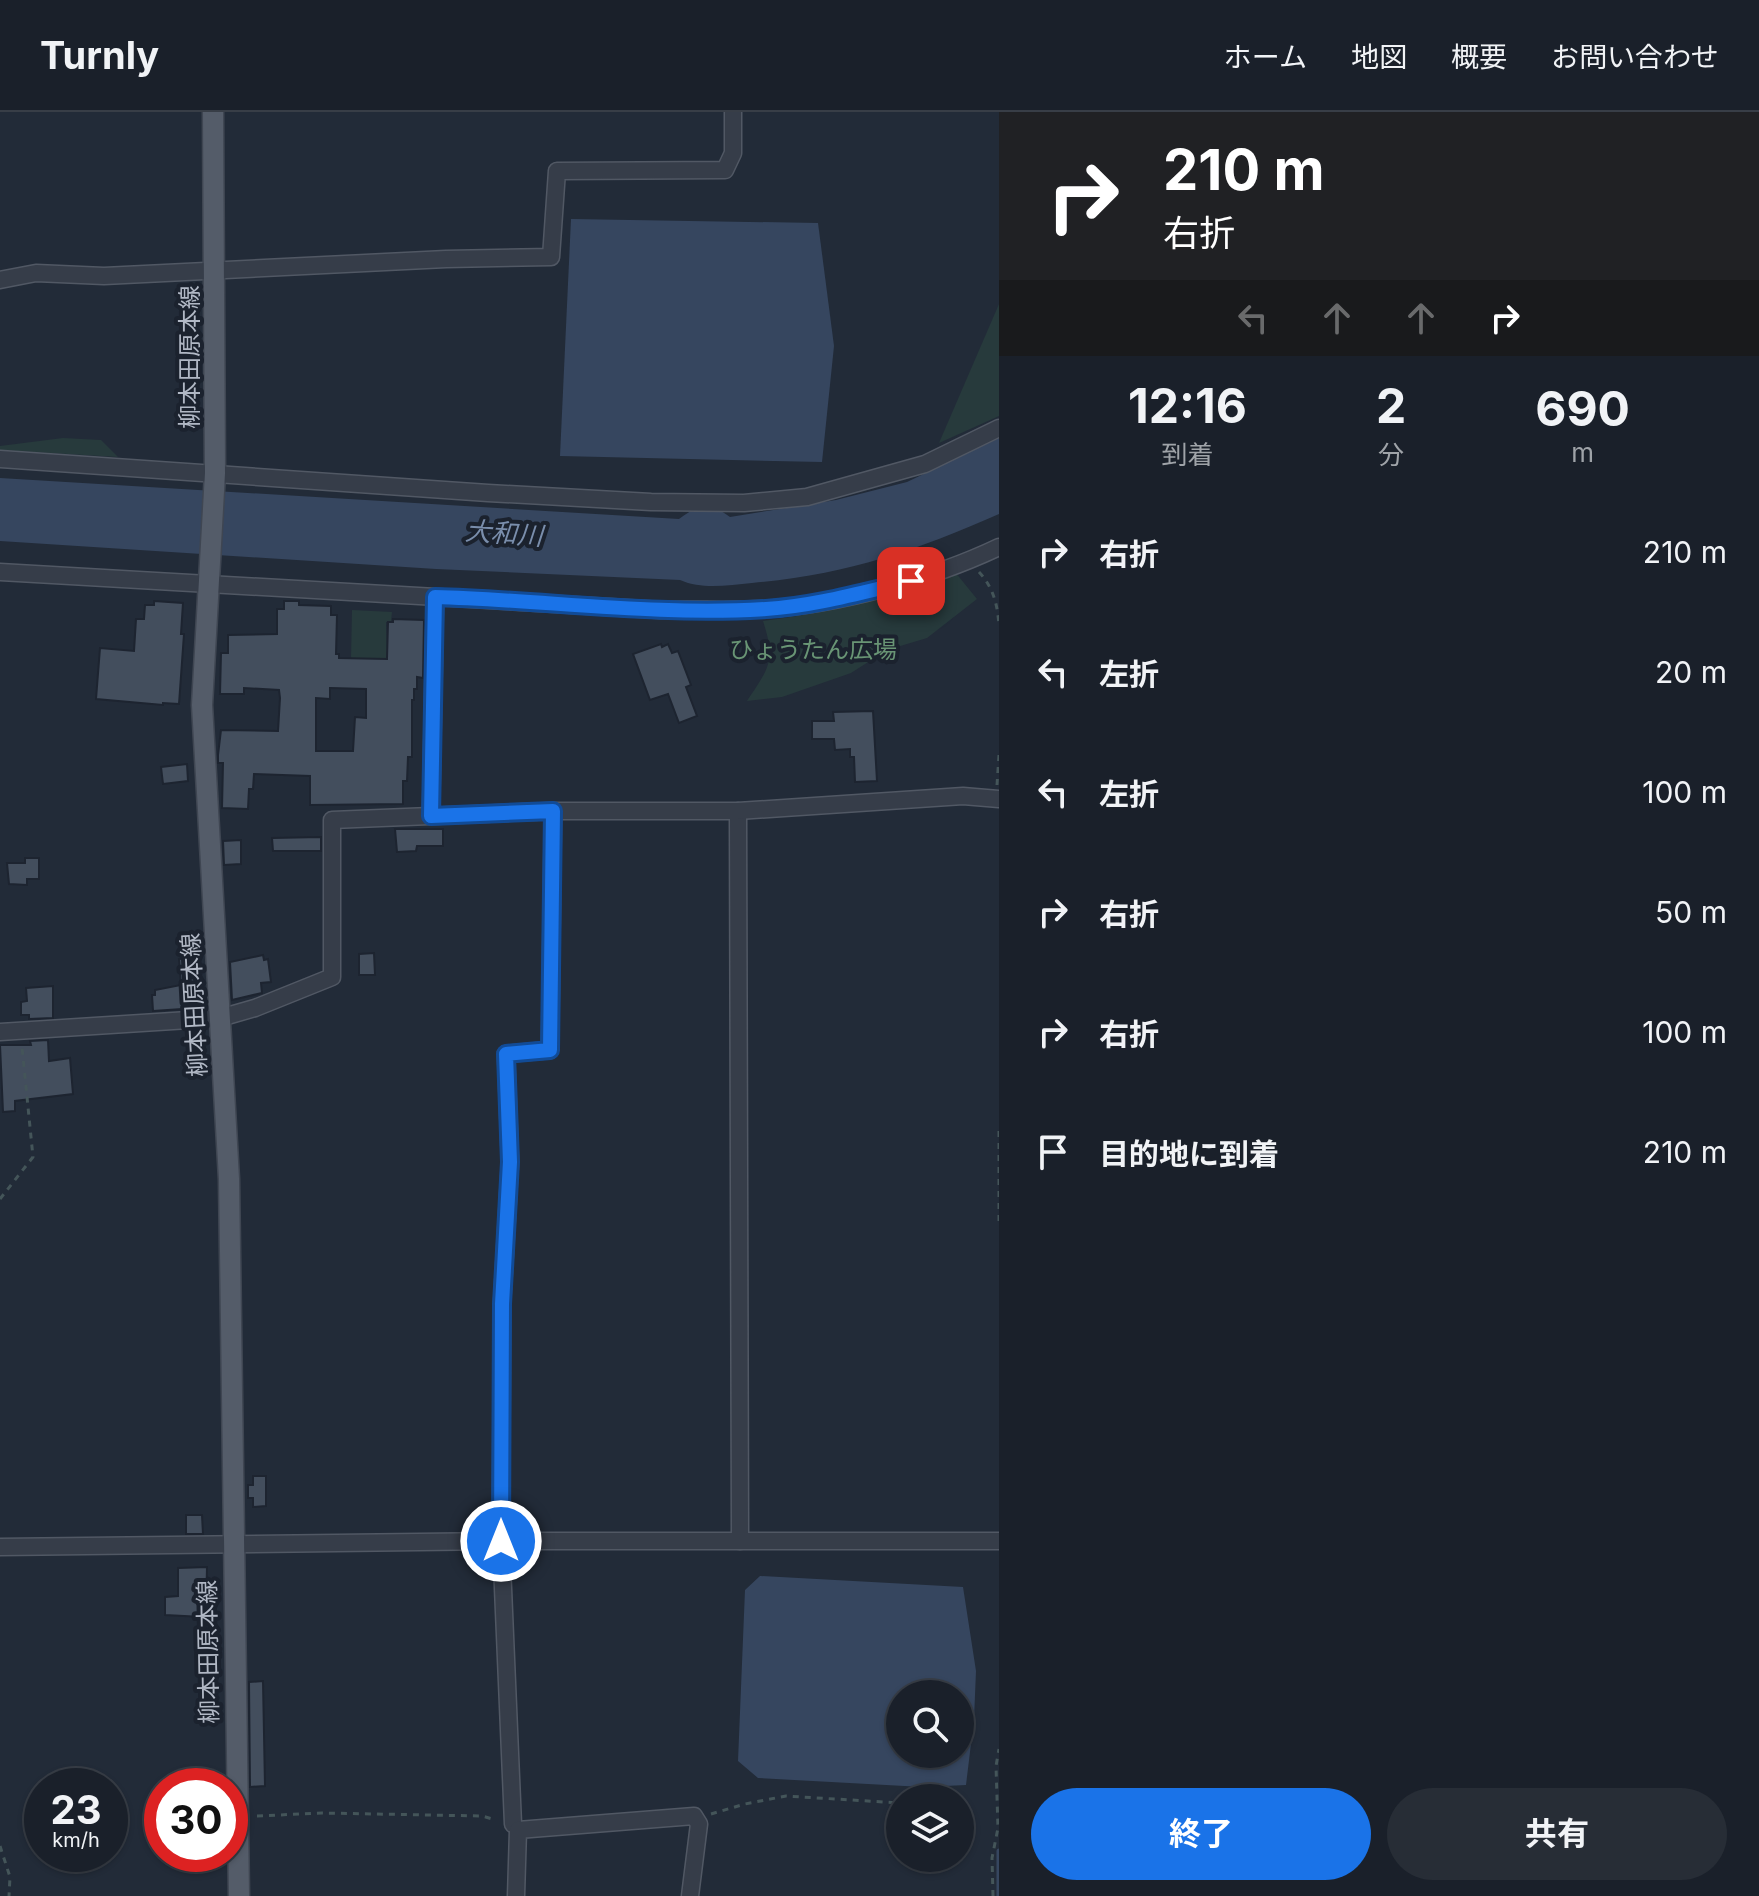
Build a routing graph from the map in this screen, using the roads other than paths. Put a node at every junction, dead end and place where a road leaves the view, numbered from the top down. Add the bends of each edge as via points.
1 (213, 112) edge
2 (733, 112) edge
3 (214, 272) junction
4 (0, 280) edge
5 (999, 428) edge
6 (0, 459) edge
7 (215, 476) junction
8 (999, 547) edge
9 (0, 572) edge
10 (210, 583) junction
11 (435, 597) junction
12 (999, 799) edge
13 (553, 811) junction
14 (738, 811) junction
15 (431, 816) junction
16 (220, 1018) junction
17 (1, 1029) edge
18 (501, 1541) junction
19 (740, 1541) junction
20 (999, 1541) edge
21 (232, 1545) junction
22 (0, 1547) edge
23 (513, 1824) road end
24 (239, 1896) edge
25 (516, 1896) edge
26 (690, 1896) edge

1 - 3 main road, 柳本田原本線
2 - 3 street via 733,153 725,170 557,171 551,257
3 - 4 street via 36,273
3 - 7 main road, 柳本田原本線
5 - 7 street via 925,464 807,497 744,503
6 - 7 street
7 - 10 main road, 柳本田原本線
8 - 11 street via 911,581 765,609 661,610
9 - 10 street
10 - 11 street
10 - 16 main road, 柳本田原本線 via 202,705
11 - 15 street
12 - 14 street via 963,796
13 - 14 street
13 - 15 street
13 - 18 street via 550,1050 506,1054 510,1162 502,1304
14 - 19 street
15 - 16 street via 332,820 332,977
16 - 17 street
16 - 21 main road, 柳本田原本線 via 229,1179
18 - 19 street
18 - 21 street
18 - 23 street
19 - 20 street
21 - 22 street
21 - 24 main road, 柳本田原本線
25 - 26 street via 518,1830 694,1816 699,1824

